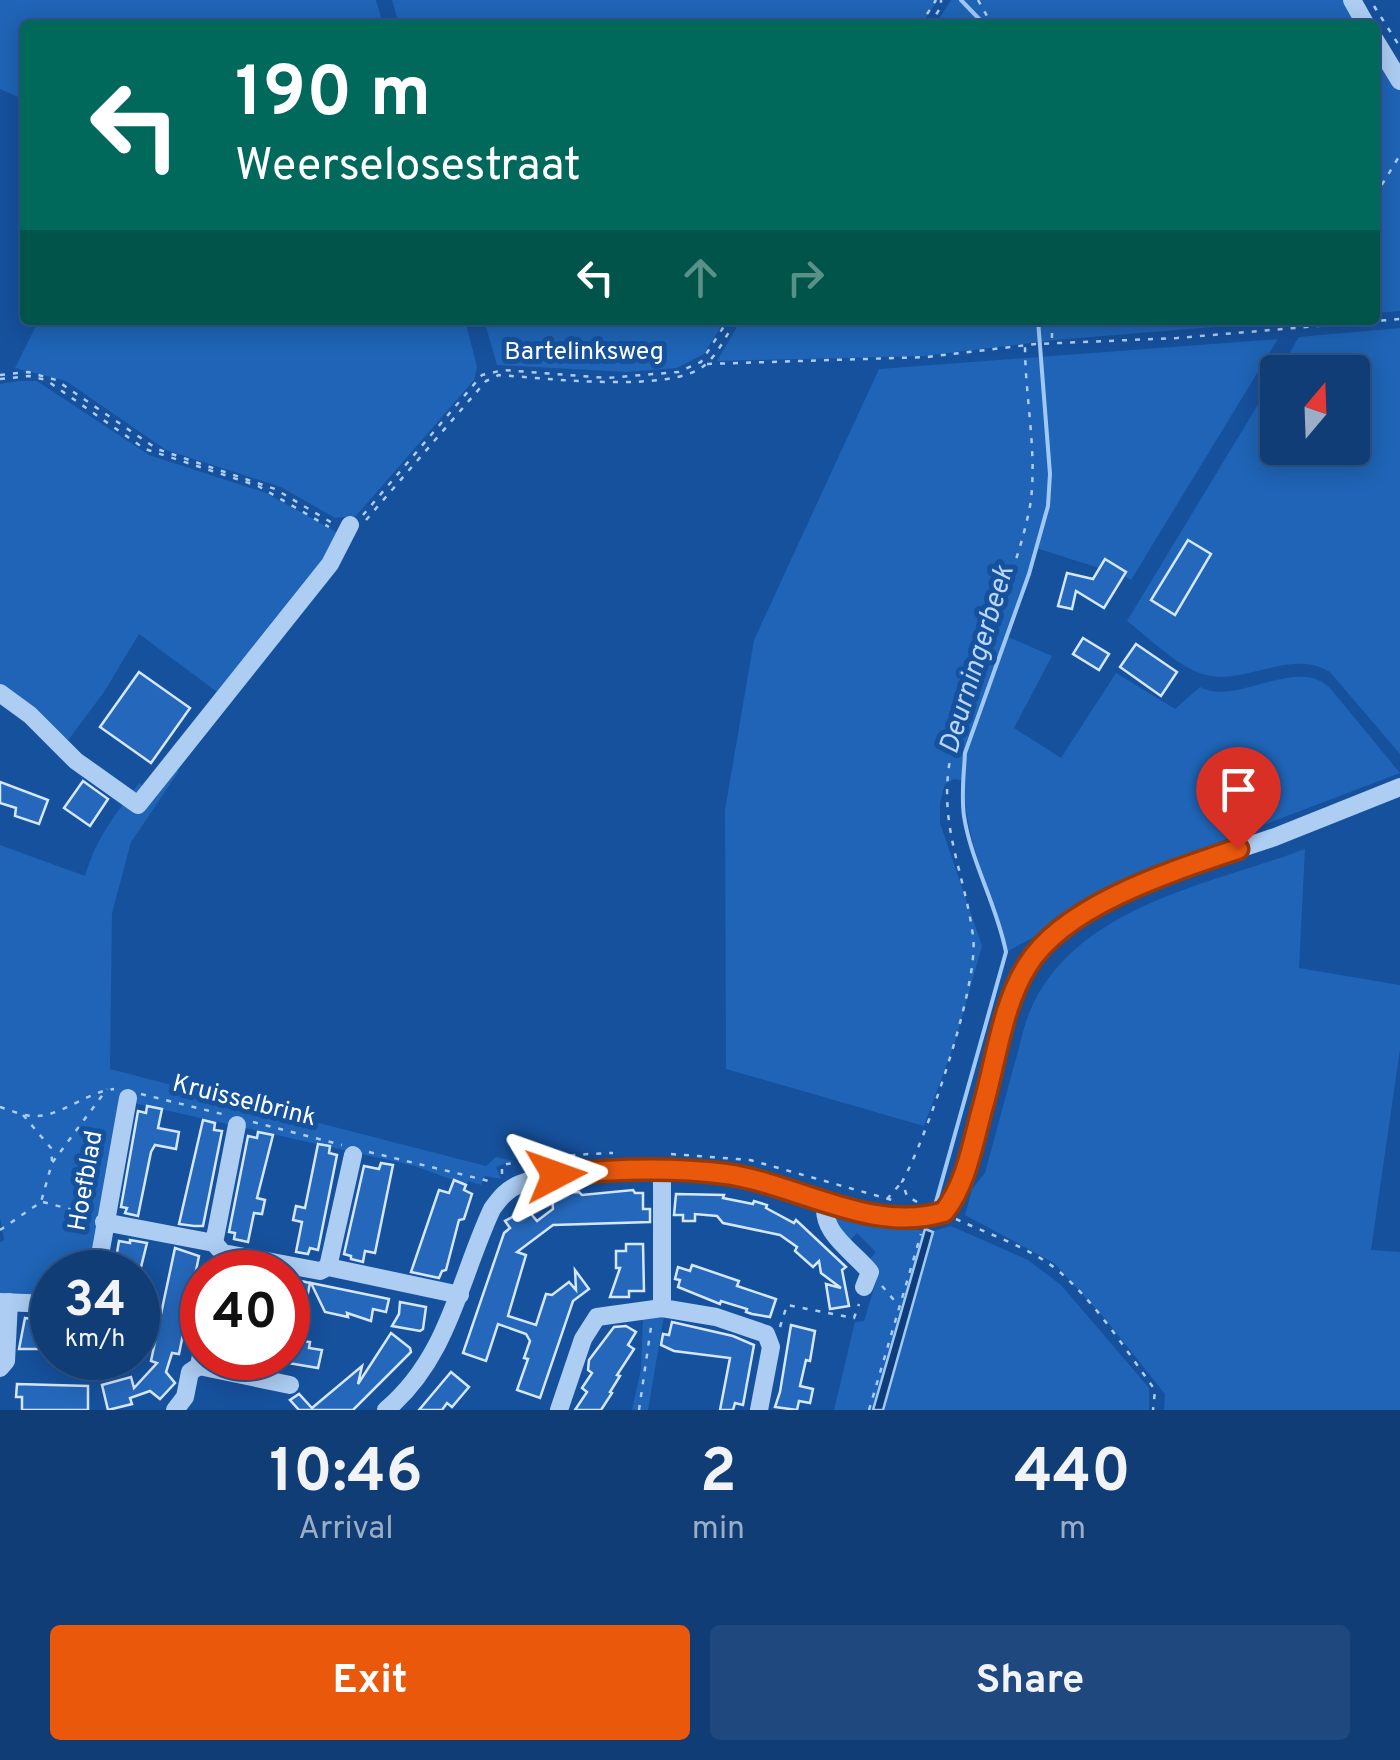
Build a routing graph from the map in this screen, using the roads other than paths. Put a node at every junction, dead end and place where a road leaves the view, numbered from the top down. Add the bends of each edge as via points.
1 (1380, 48) edge
2 (1400, 80) edge
3 (348, 529) road end
4 (0, 692) edge
5 (1400, 787) edge
6 (119, 1092) road end
7 (238, 1125) dead end
8 (352, 1155) dead end
9 (662, 1170) junction
10 (826, 1201) junction
11 (104, 1221) junction
12 (218, 1248) junction
13 (100, 1250) edge
14 (328, 1268) junction
15 (867, 1279) road end
16 (460, 1296) junction
17 (4, 1302) edge
18 (30, 1303) edge
19 (658, 1308) junction
20 (0, 1368) edge
21 (188, 1380) edge
22 (274, 1380) edge
23 (290, 1385) dead end
24 (174, 1410) edge
25 (386, 1410) edge
26 (559, 1410) edge
27 (758, 1410) edge

1 - 2 street
3 - 4 street via 330,564 138,805 76,761
5 - 10 street via 1163,874 1076,918 1046,940 1025,968 957,1194 930,1215 900,1219
6 - 11 street, Hoefblad
7 - 12 street
8 - 14 street
9 - 10 street via 727,1174
9 - 16 street via 556,1175 510,1190 492,1209
9 - 19 street
10 - 15 street via 829,1229
11 - 12 street
11 - 13 street, Hoefblad
12 - 14 street
14 - 16 street
16 - 25 street via 426,1367
17 - 18 street
17 - 20 street via 6,1361
19 - 26 street via 591,1322
19 - 27 street via 681,1308 766,1334 771,1348
21 - 24 street
22 - 23 street

